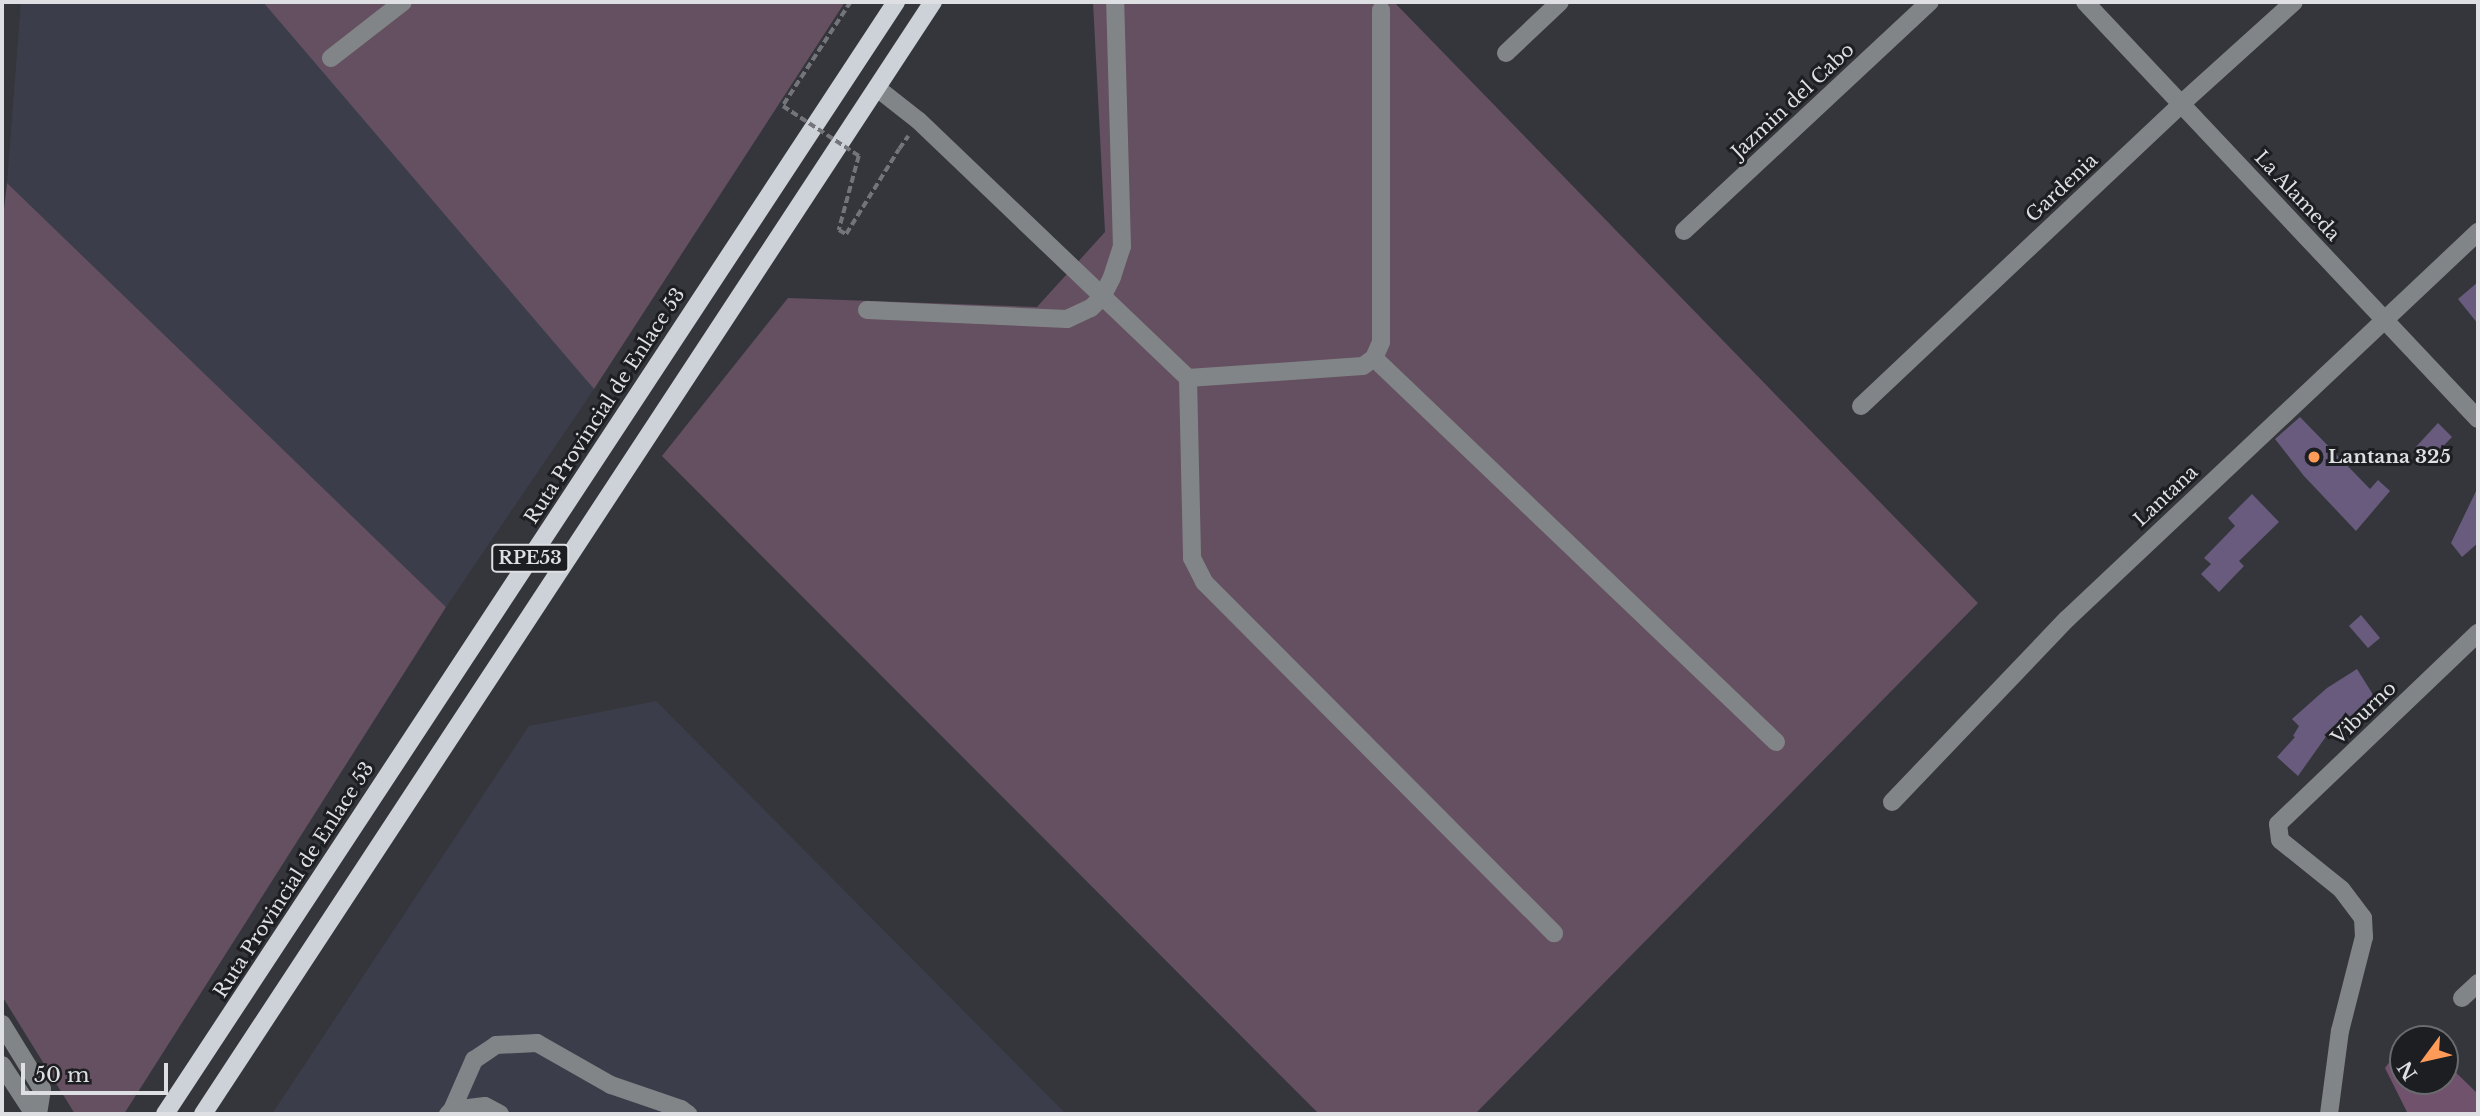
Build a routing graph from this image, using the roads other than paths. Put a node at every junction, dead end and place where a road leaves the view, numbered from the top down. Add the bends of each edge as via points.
1 (403, 2) edge
2 (896, 2) edge
3 (933, 2) edge
4 (1115, 2) edge
5 (1560, 2) edge
6 (1930, 2) edge
7 (2085, 2) edge
8 (2294, 2) edge
9 (1381, 10) dead end
10 (1506, 53) dead end
11 (331, 58) dead end
12 (877, 88) junction
13 (2181, 104) junction
14 (1684, 231) dead end
15 (2478, 232) edge
16 (1102, 297) junction
17 (867, 310) dead end
18 (2384, 319) junction
19 (1374, 358) junction
20 (1188, 378) junction
21 (1861, 407) dead end
22 (2478, 419) edge
23 (2478, 633) edge
24 (1776, 742) dead end
25 (1892, 802) dead end
26 (1554, 933) dead end
27 (2478, 983) edge
28 (2462, 998) dead end
29 (2, 1024) edge
30 (2, 1065) edge
31 (450, 1112) edge
32 (36, 1114) edge
33 (165, 1114) edge
34 (203, 1114) edge
35 (500, 1114) edge
36 (688, 1114) edge
37 (2329, 1114) edge

1 - 11 street
2 - 33 main road, Ruta Provincial de Enlace 53 / RPE53
3 - 12 main road, RPE53
4 - 16 street via 1122,247
5 - 10 street
6 - 14 street, Jazmin del Cabo
7 - 13 street, La Alameda
8 - 13 street, Gardenia
9 - 19 street via 1381,342
12 - 16 street via 919,121
12 - 34 main road, RPE53
13 - 18 street, La Alameda
13 - 21 street, Gardenia
15 - 18 street, Lantana
16 - 17 street via 1067,319
16 - 20 street
18 - 22 street, La Alameda
18 - 25 street, Lantana via 2067,619
19 - 20 street via 1363,366
19 - 24 street
20 - 26 street via 1192,558 1204,582
23 - 37 street, Viburno via 2278,824 2280,839 2341,889 2363,918 2364,937 2340,1031
27 - 28 street
29 - 32 street via 42,1089
30 - 32 street
31 - 35 street via 485,1106
31 - 36 street via 474,1060 496,1045 537,1043 611,1085

